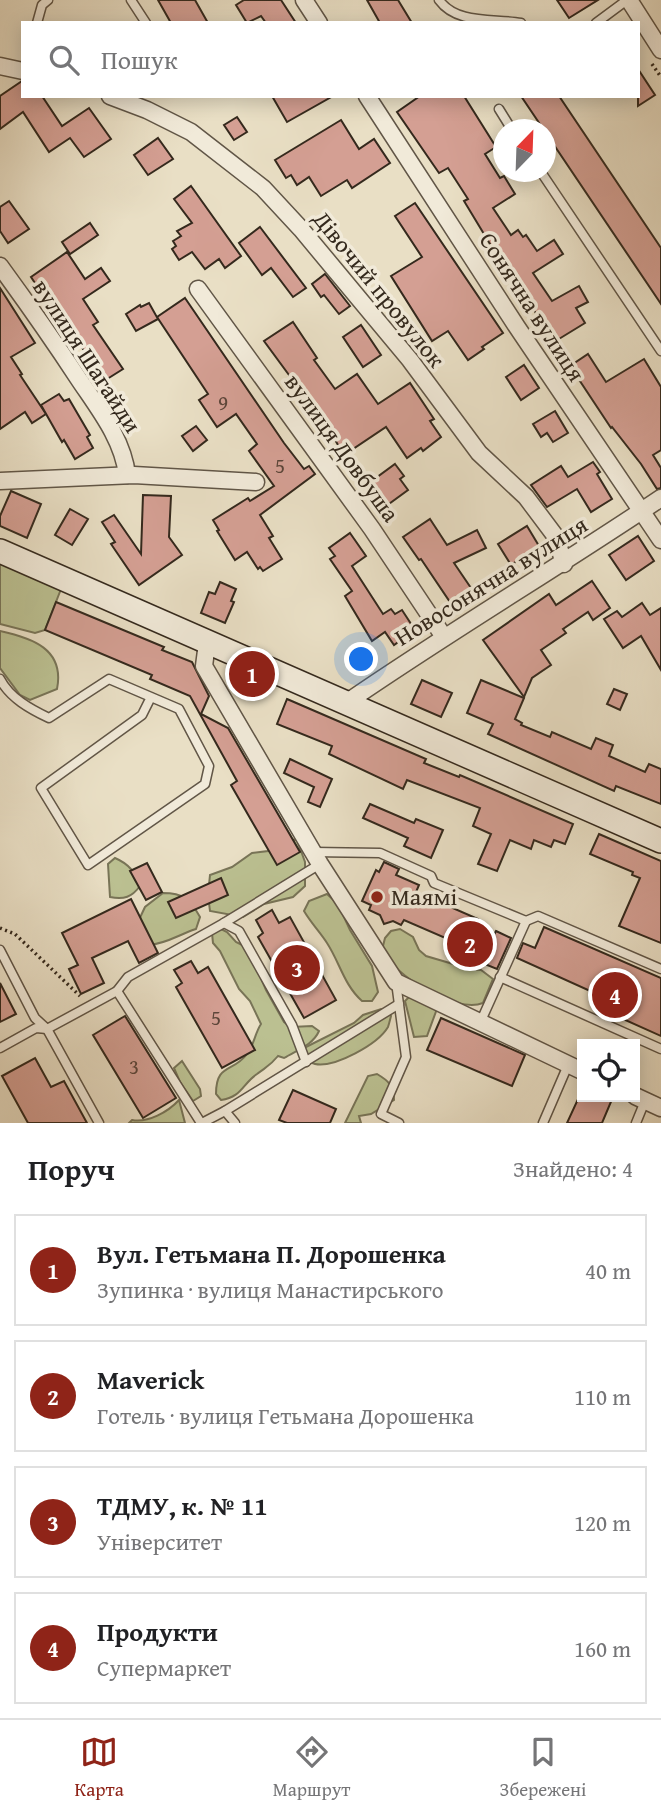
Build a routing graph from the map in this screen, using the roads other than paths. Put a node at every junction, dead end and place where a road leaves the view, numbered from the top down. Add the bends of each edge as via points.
1 (48, 0) edge
2 (131, 0) edge
3 (304, 0) edge
4 (439, 0) edge
5 (628, 0) edge
6 (38, 21) edge
7 (145, 21) edge
8 (318, 21) edge
9 (498, 21) edge
10 (599, 21) edge
11 (661, 50) edge
12 (0, 66) edge
13 (21, 70) edge
14 (115, 98) edge
15 (368, 98) edge
16 (499, 109) dead end
17 (505, 119) edge
18 (548, 182) edge
19 (0, 266) edge
20 (198, 289) dead end
21 (661, 351) edge
22 (127, 475) junction
23 (0, 481) edge
24 (256, 482) dead end
25 (661, 498) edge
26 (641, 512) junction
27 (661, 540) edge
28 (0, 551) edge
29 (564, 564) junction
30 (444, 637) junction
31 (207, 643) junction
32 (0, 679) edge
33 (151, 697) junction
34 (346, 704) junction
35 (661, 841) edge
36 (316, 858) junction
37 (526, 921) junction
38 (224, 923) junction
39 (0, 950) edge
40 (661, 969) edge
41 (500, 977) junction
42 (396, 982) junction
43 (117, 991) junction
44 (399, 1004) junction
45 (480, 1023) junction
46 (47, 1029) junction
47 (0, 1048) edge
48 (661, 1049) edge
49 (306, 1062) junction
50 (575, 1068) edge
51 (640, 1098) edge
52 (639, 1102) edge
53 (661, 1108) edge
54 (225, 1111) junction
55 (99, 1123) edge
56 (202, 1123) edge
57 (235, 1123) edge
58 (398, 1123) edge
59 (543, 1123) edge
60 (636, 1123) edge

1 - 6 lane
2 - 7 lane
3 - 8 street
4 - 9 lane via 446,9
5 - 10 lane
5 - 11 street
12 - 13 street
14 - 29 street, Дівочий провулок via 191,131 263,188 410,360 479,453 526,497 556,537
15 - 26 street, Сонячна вулиця
16 - 17 lane
18 - 21 lane
19 - 22 street, вулиця Шагайди via 101,413 125,457
20 - 30 street, вулиця Довбуша via 372,529
22 - 23 street
22 - 24 street
25 - 26 street, Новосонячна вулиця
26 - 27 street, Сонячна вулиця
26 - 29 street, Новосонячна вулиця
28 - 31 main road
29 - 30 street, Новосонячна вулиця
30 - 34 street, Новосонячна вулиця
31 - 34 main road
31 - 36 street via 204,666
32 - 33 lane via 28,708 49,718 109,679
33 - 33 lane via 142,715 41,788 88,864 205,784 209,766 179,709
34 - 35 main road
36 - 37 lane via 380,853 431,876 434,883
36 - 38 lane
36 - 42 street
37 - 40 lane via 538,916
37 - 41 lane
38 - 43 lane via 128,976
38 - 49 lane via 239,931 292,1025
39 - 46 lane via 35,1018
41 - 45 lane
41 - 48 lane
42 - 44 lane
42 - 45 street
43 - 46 lane
43 - 56 lane
44 - 49 lane
44 - 58 lane via 406,1056 381,1114
45 - 50 street
46 - 47 lane via 36,1028
46 - 55 lane
49 - 54 lane
50 - 59 lane
51 - 53 street
52 - 60 lane
54 - 56 lane
54 - 57 lane

